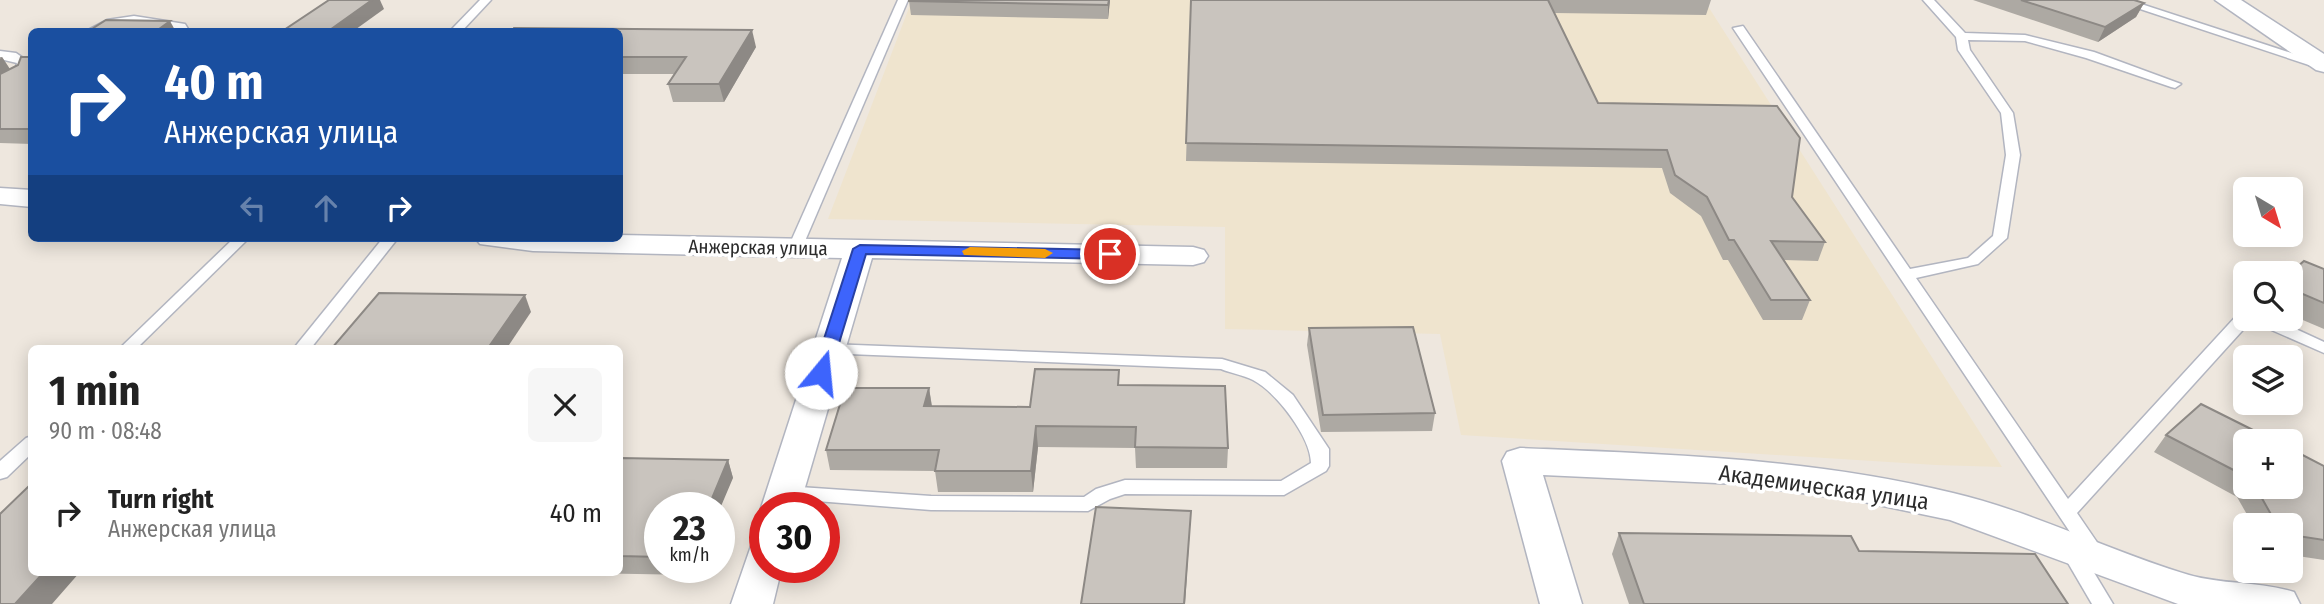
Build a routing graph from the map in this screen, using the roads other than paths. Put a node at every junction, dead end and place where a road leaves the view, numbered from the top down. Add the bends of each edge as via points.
1 (486, 0) edge
2 (903, 0) edge
3 (1928, 0) edge
4 (2118, 0) edge
5 (2226, 0) edge
6 (98, 28) edge
7 (182, 28) edge
8 (458, 28) edge
9 (1739, 28) dead end
10 (1962, 36) junction
11 (0, 55) edge
12 (2324, 65) edge
13 (26, 69) edge
14 (2175, 84) dead end
15 (0, 86) edge
16 (0, 196) edge
17 (28, 199) edge
18 (238, 242) edge
19 (388, 242) edge
20 (534, 242) edge
21 (795, 248) junction
22 (860, 249) junction
23 (1193, 256) dead end
24 (1906, 275) junction
25 (2234, 331) edge
26 (2286, 331) edge
27 (131, 345) edge
28 (304, 345) edge
29 (2324, 348) edge
30 (829, 349) junction
31 (28, 446) edge
32 (0, 472) edge
33 (784, 492) edge
34 (840, 501) edge
35 (2077, 538) junction
36 (1561, 604) edge
37 (2103, 604) edge
38 (2279, 604) edge

1 - 8 lane
2 - 21 lane
3 - 10 lane
4 - 12 lane
5 - 12 street
6 - 7 lane via 116,20 150,19
9 - 24 lane
10 - 14 lane via 2025,38
10 - 24 lane via 1964,50 2007,113 2013,155 2000,237 1973,261
11 - 13 lane via 12,56
13 - 15 lane
16 - 17 street
18 - 27 lane
19 - 28 lane
20 - 21 street, Анжерская улица
21 - 22 street, Анжерская улица
22 - 23 street, Анжерская улица
22 - 30 street
24 - 35 lane
25 - 35 lane
26 - 29 lane
30 - 33 street
30 - 34 lane via 1222,364 1259,376 1287,399 1320,449 1320,466 1284,488 1125,487 1087,503
31 - 32 lane
35 - 36 street, Академическая улица via 1859,487 1738,471 1520,460
35 - 37 lane
35 - 38 street, Академическая улица via 2188,592

